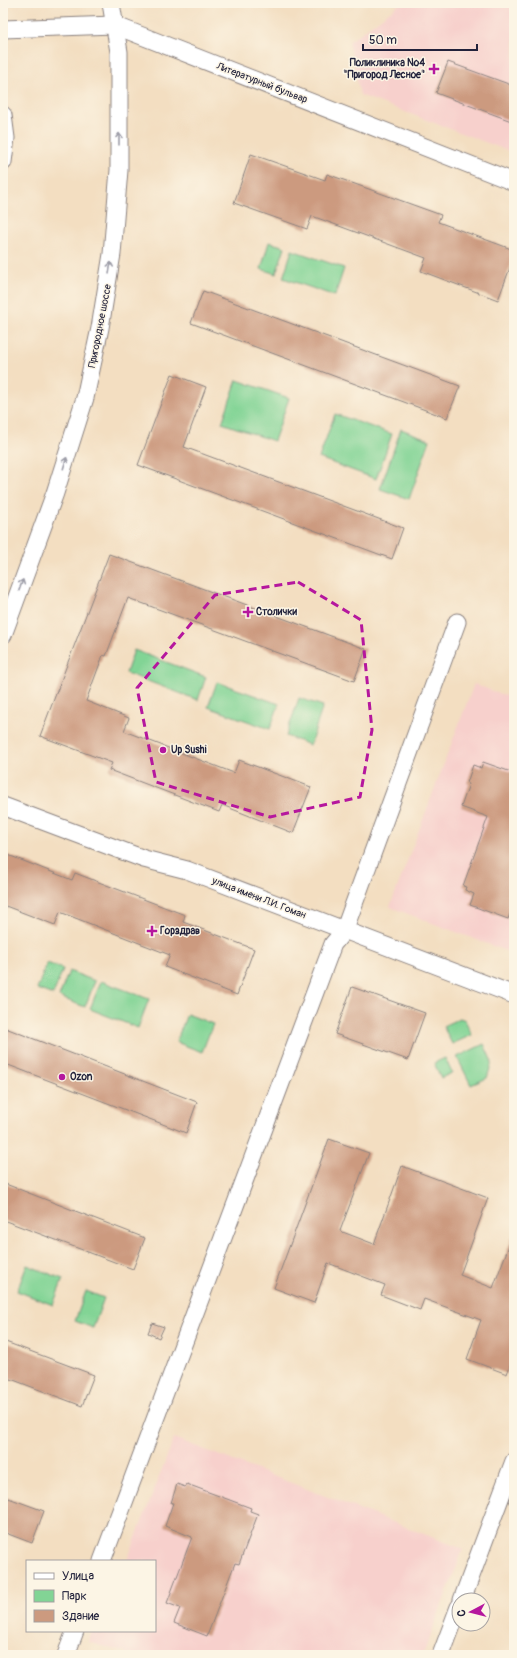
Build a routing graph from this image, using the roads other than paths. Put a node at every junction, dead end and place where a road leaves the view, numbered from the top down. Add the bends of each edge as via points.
1 (111, 3) edge
2 (114, 25) junction
3 (3, 28) edge
4 (3, 115) edge
5 (3, 162) edge
6 (514, 182) edge
7 (457, 622) dead end
8 (3, 635) edge
9 (3, 806) edge
10 (344, 931) junction
11 (514, 995) edge
12 (514, 1461) edge
13 (102, 1560) edge
14 (465, 1592) edge
15 (451, 1628) edge
16 (75, 1632) edge
17 (66, 1655) edge
18 (441, 1655) edge

1 - 2 street, Пригородное шоссе
2 - 3 street, Литературный бульвар
2 - 6 street, Литературный бульвар
8 -> 2 street, Пригородное шоссе via 55,493 85,398 100,328 112,254 119,170 119,52
4 - 5 street via 6,138
7 - 10 street
9 - 10 street, улица имени Л.И. Гоман via 144,859 187,870
10 - 11 street, улица имени Л.И. Гоман
10 - 13 street via 333,944
12 - 14 street
15 - 18 street
16 - 17 street

